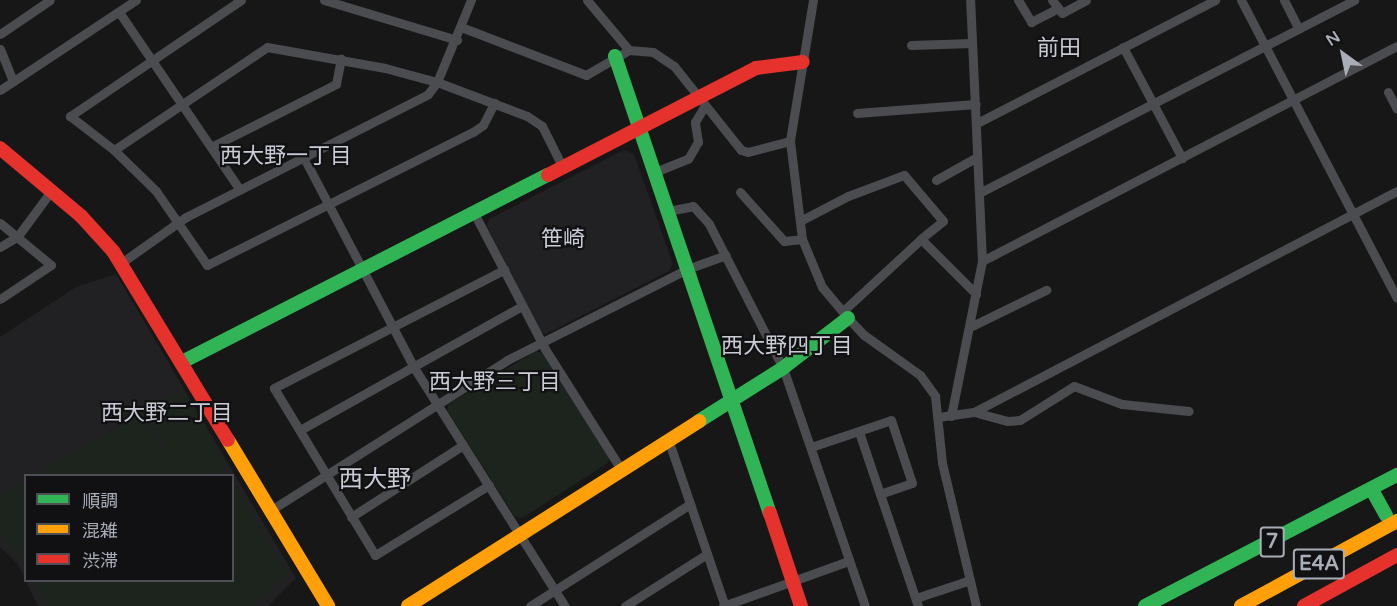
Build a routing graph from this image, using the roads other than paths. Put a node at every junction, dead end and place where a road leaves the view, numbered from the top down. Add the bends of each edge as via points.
1 (50, 0) edge
2 (136, 0) edge
3 (242, 0) edge
4 (324, 0) edge
5 (471, 0) edge
6 (587, 0) edge
7 (813, 0) edge
8 (970, 0) edge
9 (1018, 0) edge
10 (1086, 0) edge
11 (1215, 0) edge
12 (1241, 0) edge
13 (1284, 0) edge
14 (1354, 0) edge
15 (1055, 5) edge
16 (119, 12) junction
17 (461, 27) junction
18 (1299, 28) junction
19 (0, 34) edge
20 (457, 40) junction
21 (972, 43) junction
22 (911, 45) dead end
23 (1265, 45) junction
24 (1397, 46) edge
25 (1123, 47) junction
26 (0, 49) edge
27 (629, 50) junction
28 (615, 56) junction
29 (341, 58) junction
30 (153, 60) junction
31 (803, 62) junction
32 (13, 82) junction
33 (437, 82) junction
34 (0, 90) edge
35 (1388, 92) dead end
36 (1294, 101) junction
37 (494, 103) junction
38 (701, 103) junction
39 (1153, 103) junction
40 (182, 104) junction
41 (976, 104) junction
42 (1397, 109) edge
43 (857, 113) dead end
44 (976, 123) junction
45 (640, 129) junction
46 (790, 141) junction
47 (211, 147) junction
48 (0, 148) edge
49 (114, 150) junction
50 (977, 157) junction
51 (304, 158) junction
52 (1182, 158) junction
53 (563, 168) junction
54 (655, 172) junction
55 (936, 180) dead end
56 (240, 190) junction
57 (51, 192) junction
58 (740, 192) dead end
59 (1397, 192) edge
60 (979, 193) junction
61 (328, 205) junction
62 (668, 211) junction
63 (474, 213) junction
64 (1354, 214) junction
65 (179, 221) junction
66 (800, 221) junction
67 (0, 223) edge
68 (18, 236) junction
69 (801, 239) junction
70 (921, 239) junction
71 (0, 247) edge
72 (726, 255) junction
73 (982, 261) junction
74 (121, 263) junction
75 (687, 269) junction
76 (361, 270) junction
77 (504, 270) junction
78 (1046, 290) dead end
79 (976, 294) junction
80 (1397, 298) edge
81 (0, 299) edge
82 (522, 306) junction
83 (845, 314) junction
84 (970, 327) junction
85 (391, 328) junction
86 (541, 342) junction
87 (182, 362) junction
88 (413, 366) junction
89 (783, 368) junction
90 (731, 399) junction
91 (437, 404) junction
92 (1189, 411) dead end
93 (974, 412) junction
94 (951, 416) junction
95 (938, 417) junction
96 (300, 430) junction
97 (859, 432) junction
98 (668, 439) junction
99 (463, 445) junction
100 (811, 447) junction
101 (621, 469) junction
102 (326, 475) junction
103 (1397, 475) edge
104 (489, 485) junction
105 (1372, 490) junction
106 (880, 494) junction
107 (690, 504) junction
108 (271, 510) junction
109 (351, 517) junction
110 (1391, 518) edge
111 (520, 534) junction
112 (707, 554) junction
113 (1397, 555) edge
114 (849, 561) junction
115 (793, 580) junction
116 (967, 581) junction
117 (555, 590) junction
118 (917, 602) edge
119 (328, 606) edge
120 (408, 606) edge
121 (530, 606) edge
122 (566, 606) edge
123 (625, 606) edge
124 (724, 606) edge
125 (801, 606) edge
126 (865, 606) edge
127 (976, 606) edge
128 (1145, 606) edge
129 (1240, 606) edge
130 (1304, 606) edge

1 - 19 street
2 - 16 street
3 - 30 street
4 - 20 street
5 - 17 street
6 - 27 street
7 - 31 street
8 - 21 street
9 - 15 street via 1031,22
10 - 15 street via 1062,12
11 - 25 street
12 - 23 street
13 - 18 street
14 - 18 street
16 - 30 street
16 - 32 street
17 - 20 street
17 - 28 street via 586,75
18 - 23 street
20 - 33 street
21 - 22 street
21 - 41 street
23 - 36 street
23 - 39 street
24 - 36 street
25 - 39 street
25 - 44 street
26 - 32 street
27 - 28 street
27 - 38 street via 644,49 664,57
28 - 45 main road
29 - 33 street
29 - 40 street via 267,47
29 - 47 street via 336,84
30 - 40 street
30 - 49 street via 70,116
31 - 38 main road via 756,68
31 - 46 street
32 - 34 street
33 - 37 street
33 - 51 street via 424,97
35 - 42 street
36 - 52 street
36 - 64 street
37 - 53 street via 539,123
37 - 61 street via 479,128
38 - 45 main road
38 - 46 street via 741,150 748,152
38 - 54 street via 695,122 698,142 688,159
39 - 52 street
39 - 60 street
40 - 47 street
40 - 49 street
41 - 43 street
41 - 44 street
44 - 50 street
45 - 53 main road
45 - 54 main road
46 - 66 street
47 - 56 street
48 - 57 main road
49 - 65 street via 156,191
50 - 55 street
50 - 60 street
51 - 56 street
51 - 61 street
52 - 73 street
53 - 63 main road
54 - 62 main road
56 - 65 street
57 - 68 street
57 - 74 main road via 93,227
58 - 69 street via 784,241
59 - 64 street
60 - 73 street
61 - 65 street via 210,265
61 - 76 street
62 - 72 street via 693,206 709,224
62 - 75 main road
63 - 76 main road
63 - 77 street
64 - 80 street
64 - 93 street
65 - 74 street
66 - 69 street
66 - 70 street via 848,195 904,175 943,221
67 - 68 street
68 - 71 street
68 - 81 street via 51,269
69 - 83 street via 822,287
70 - 79 street
70 - 83 street
72 - 75 street
72 - 89 street
73 - 79 street
74 - 87 main road
75 - 86 street
75 - 90 main road
76 - 85 street
76 - 87 main road
77 - 82 street
77 - 85 street
78 - 84 street
79 - 84 street
82 - 86 street
82 - 88 street
83 - 89 main road
83 - 95 street via 864,335 920,375 935,396
84 - 94 street
85 - 88 street
85 - 96 street via 274,387
86 - 91 street
86 - 101 street
87 - 108 main road
88 - 91 street
88 - 96 street
89 - 90 main road
89 - 100 street
90 - 98 main road
90 - 115 main road
91 - 99 street
91 - 102 street
92 - 93 street via 1122,404 1074,386 1020,420 1008,421
93 - 94 street
94 - 95 street
95 - 116 street via 942,463 966,556
96 - 102 street
97 - 100 street
97 - 106 street
97 - 106 street via 891,420 912,483
98 - 101 main road
98 - 107 street
99 - 104 street
99 - 109 street
100 - 114 street
101 - 111 main road
102 - 108 street
102 - 109 street
103 - 105 main road, 7
104 - 109 street via 378,556
104 - 111 street
105 - 110 main road
105 - 128 main road, 7
106 - 118 street
107 - 112 street
107 - 117 street
108 - 119 main road
110 - 129 main road, E4A
111 - 117 street
111 - 120 main road
112 - 123 street
112 - 124 street
113 - 130 main road
114 - 115 street
114 - 126 street
115 - 124 street
115 - 125 main road
116 - 118 street
116 - 127 street
117 - 121 street
117 - 122 street

